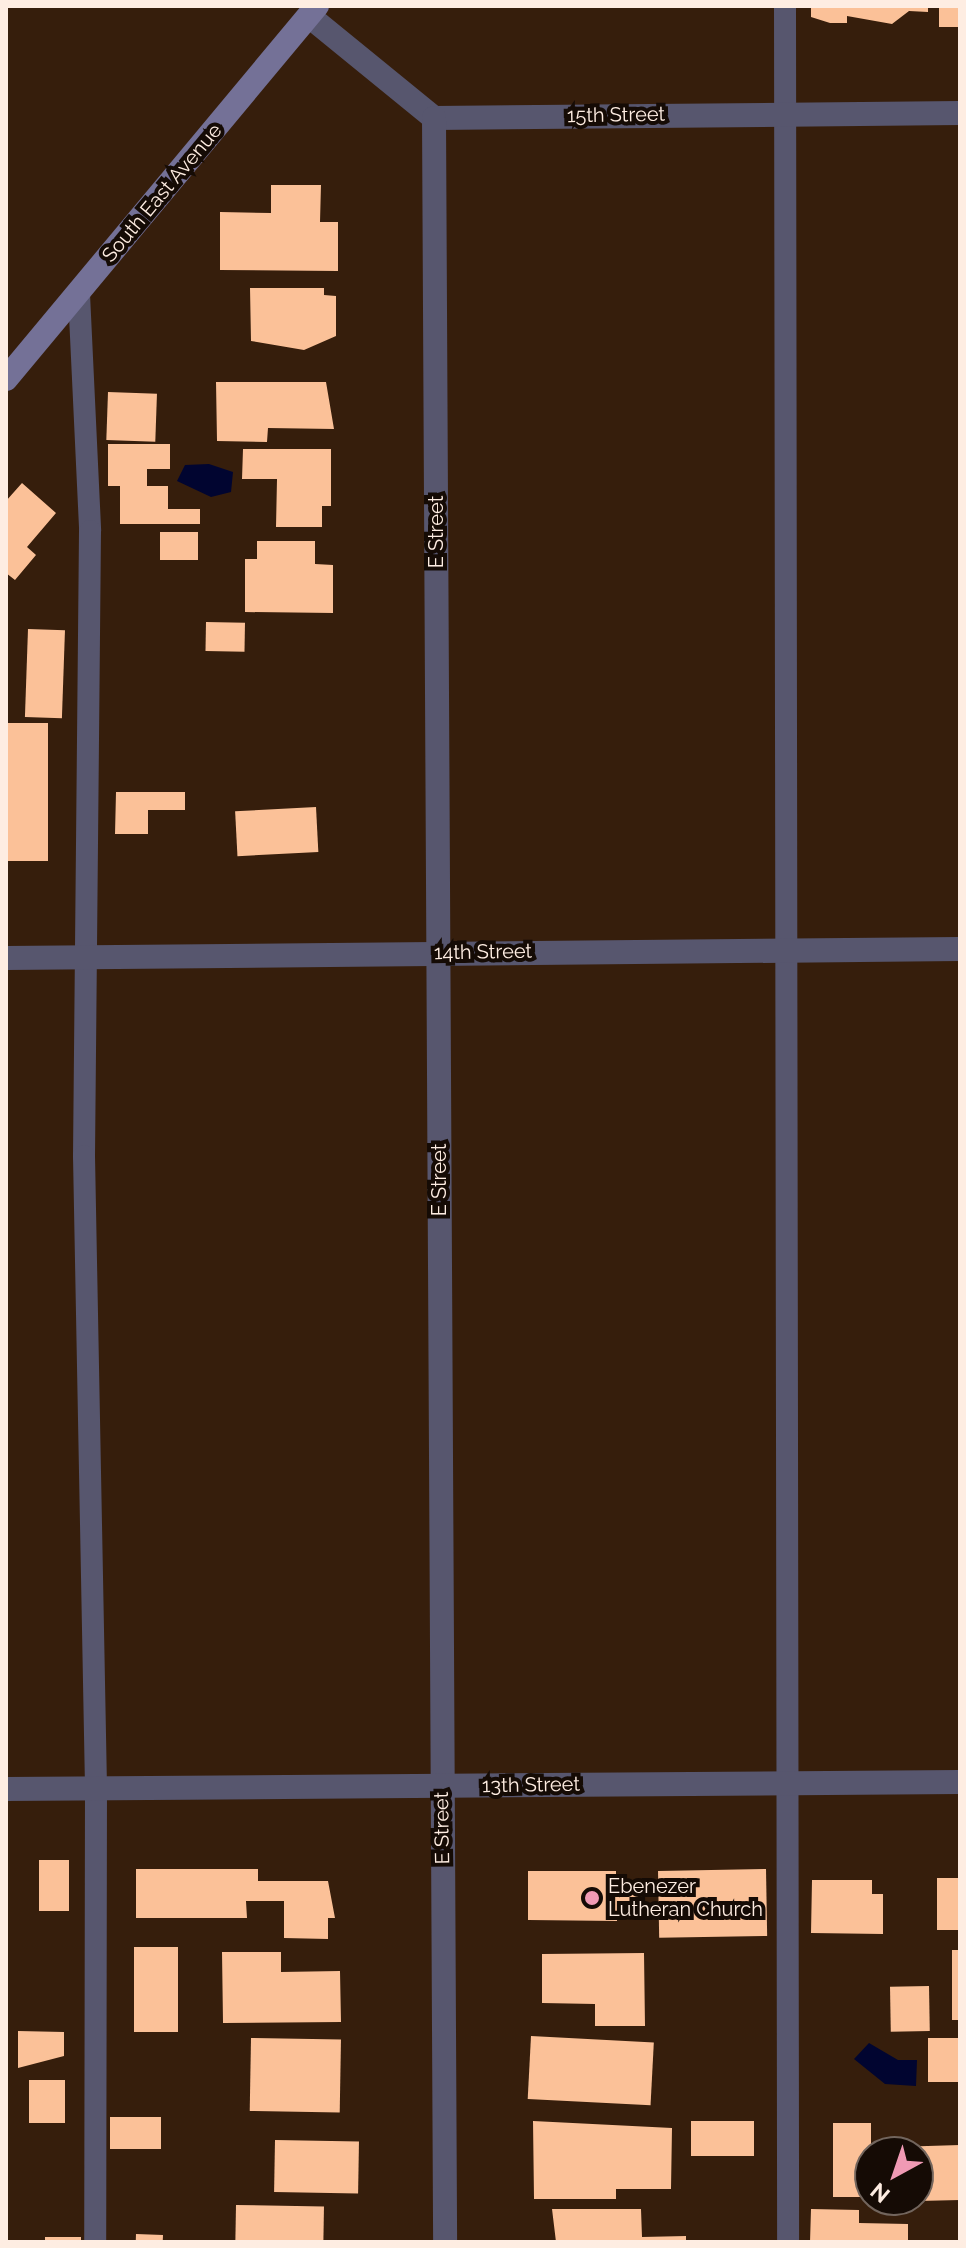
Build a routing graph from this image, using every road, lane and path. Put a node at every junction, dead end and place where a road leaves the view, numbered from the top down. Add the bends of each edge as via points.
1 (785, 6) edge
2 (313, 11) edge
3 (786, 113) junction
4 (960, 113) edge
5 (434, 118) junction
6 (79, 294) junction
7 (6, 379) edge
8 (786, 949) junction
9 (960, 949) edge
10 (438, 952) junction
11 (87, 957) junction
12 (6, 958) edge
13 (792, 1782) junction
14 (960, 1782) edge
15 (442, 1786) junction
16 (96, 1788) junction
17 (6, 1789) edge
18 (95, 2242) edge
19 (445, 2242) edge
20 (788, 2242) edge

1 - 3 lane
2 - 5 street
2 - 6 street, South East Avenue
3 - 4 street, 15th Street
3 - 5 street, 15th Street
3 - 8 lane
5 - 10 street, E Street
6 - 7 street, South East Avenue
6 - 11 lane via 90,531
8 - 9 street, 14th Street
8 - 10 street, 14th Street
8 - 13 lane
10 - 11 street, 14th Street
10 - 15 street, E Street
11 - 12 street, 14th Street
11 - 16 lane
13 - 14 street, 13th Street
13 - 15 street, 13th Street
13 - 20 lane
15 - 16 street, 13th Street
15 - 19 street, E Street
16 - 17 street, 13th Street
16 - 18 lane

